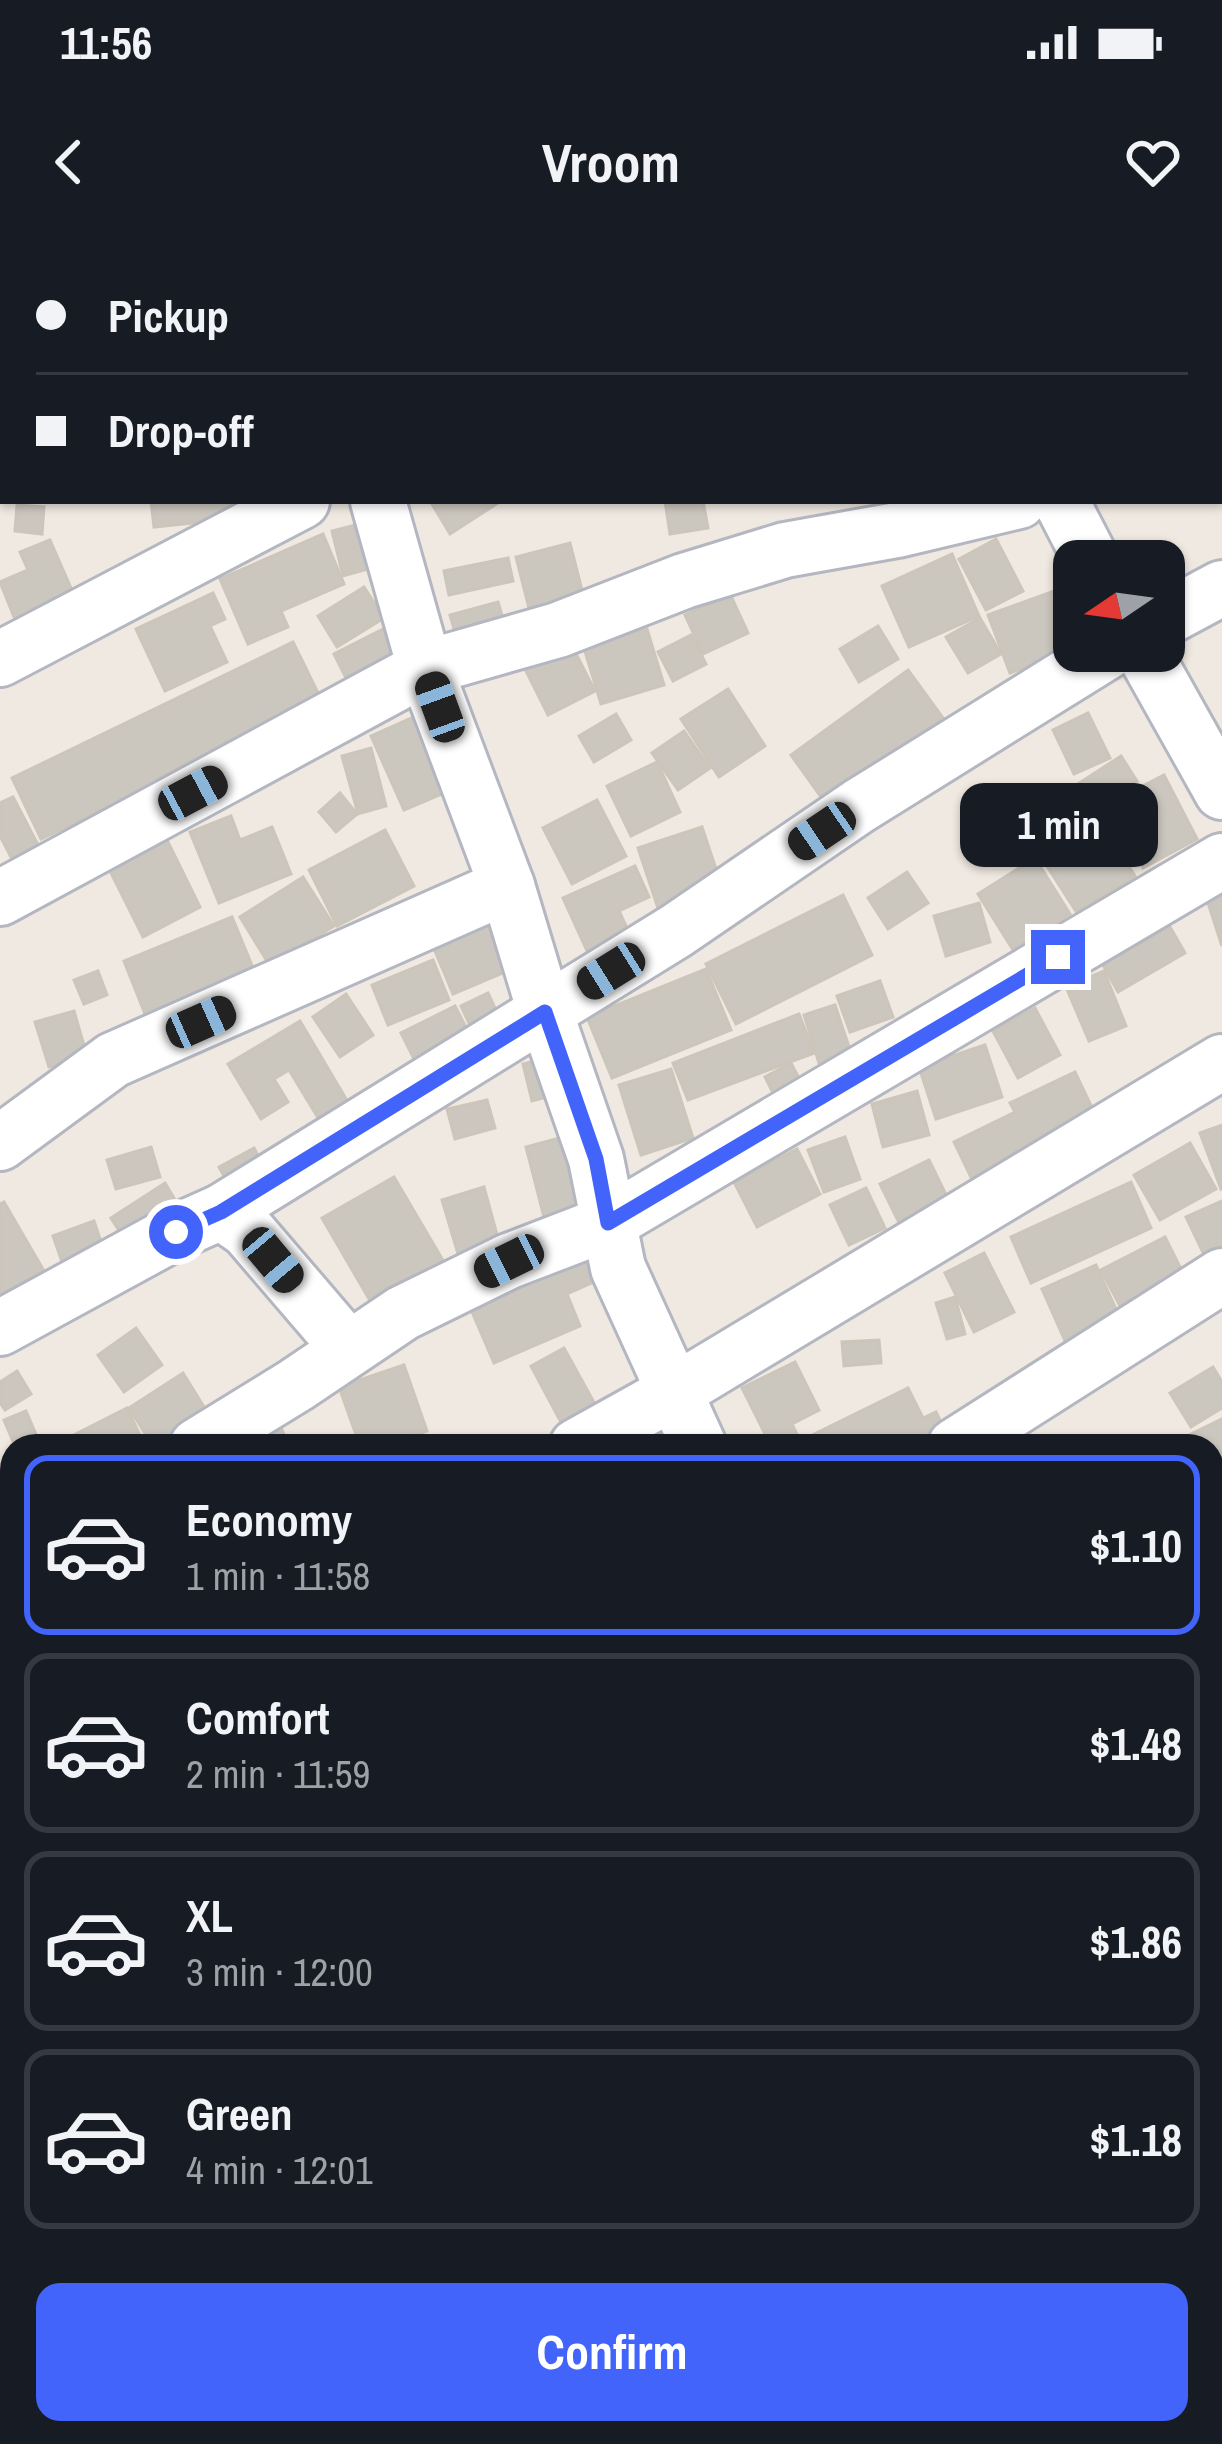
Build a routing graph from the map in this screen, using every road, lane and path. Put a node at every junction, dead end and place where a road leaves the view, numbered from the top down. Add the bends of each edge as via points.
1 (296, 504) edge
2 (380, 504) edge
3 (1006, 504) edge
4 (1063, 504) edge
5 (1081, 540) edge
6 (1222, 588) edge
7 (1185, 608) edge
8 (0, 659) edge
9 (425, 668) junction
10 (1074, 672) edge
11 (1155, 672) edge
12 (1222, 792) edge
13 (1222, 861) edge
14 (507, 886) junction
15 (0, 898) edge
16 (545, 1012) junction
17 (1222, 1062) edge
18 (0, 1143) edge
19 (221, 1212) junction
20 (608, 1223) junction
21 (1222, 1276) edge
22 (0, 1328) edge
23 (349, 1349) junction
24 (674, 1392) junction
25 (216, 1434) edge
26 (599, 1434) edge
27 (693, 1434) edge
28 (974, 1434) edge

1 - 8 street
2 - 9 street
3 - 9 street via 785,550
4 - 5 street
6 - 7 street
9 - 14 street
9 - 15 street
10 - 16 street
11 - 12 street
13 - 20 street
14 - 16 street
14 - 18 street via 113,1060
16 - 19 street
16 - 20 street via 596,1159
17 - 24 street
19 - 22 street
19 - 23 street via 248,1230
20 - 23 street via 509,1261
20 - 24 street via 618,1268
21 - 28 street
23 - 25 street
24 - 26 street
24 - 27 street

